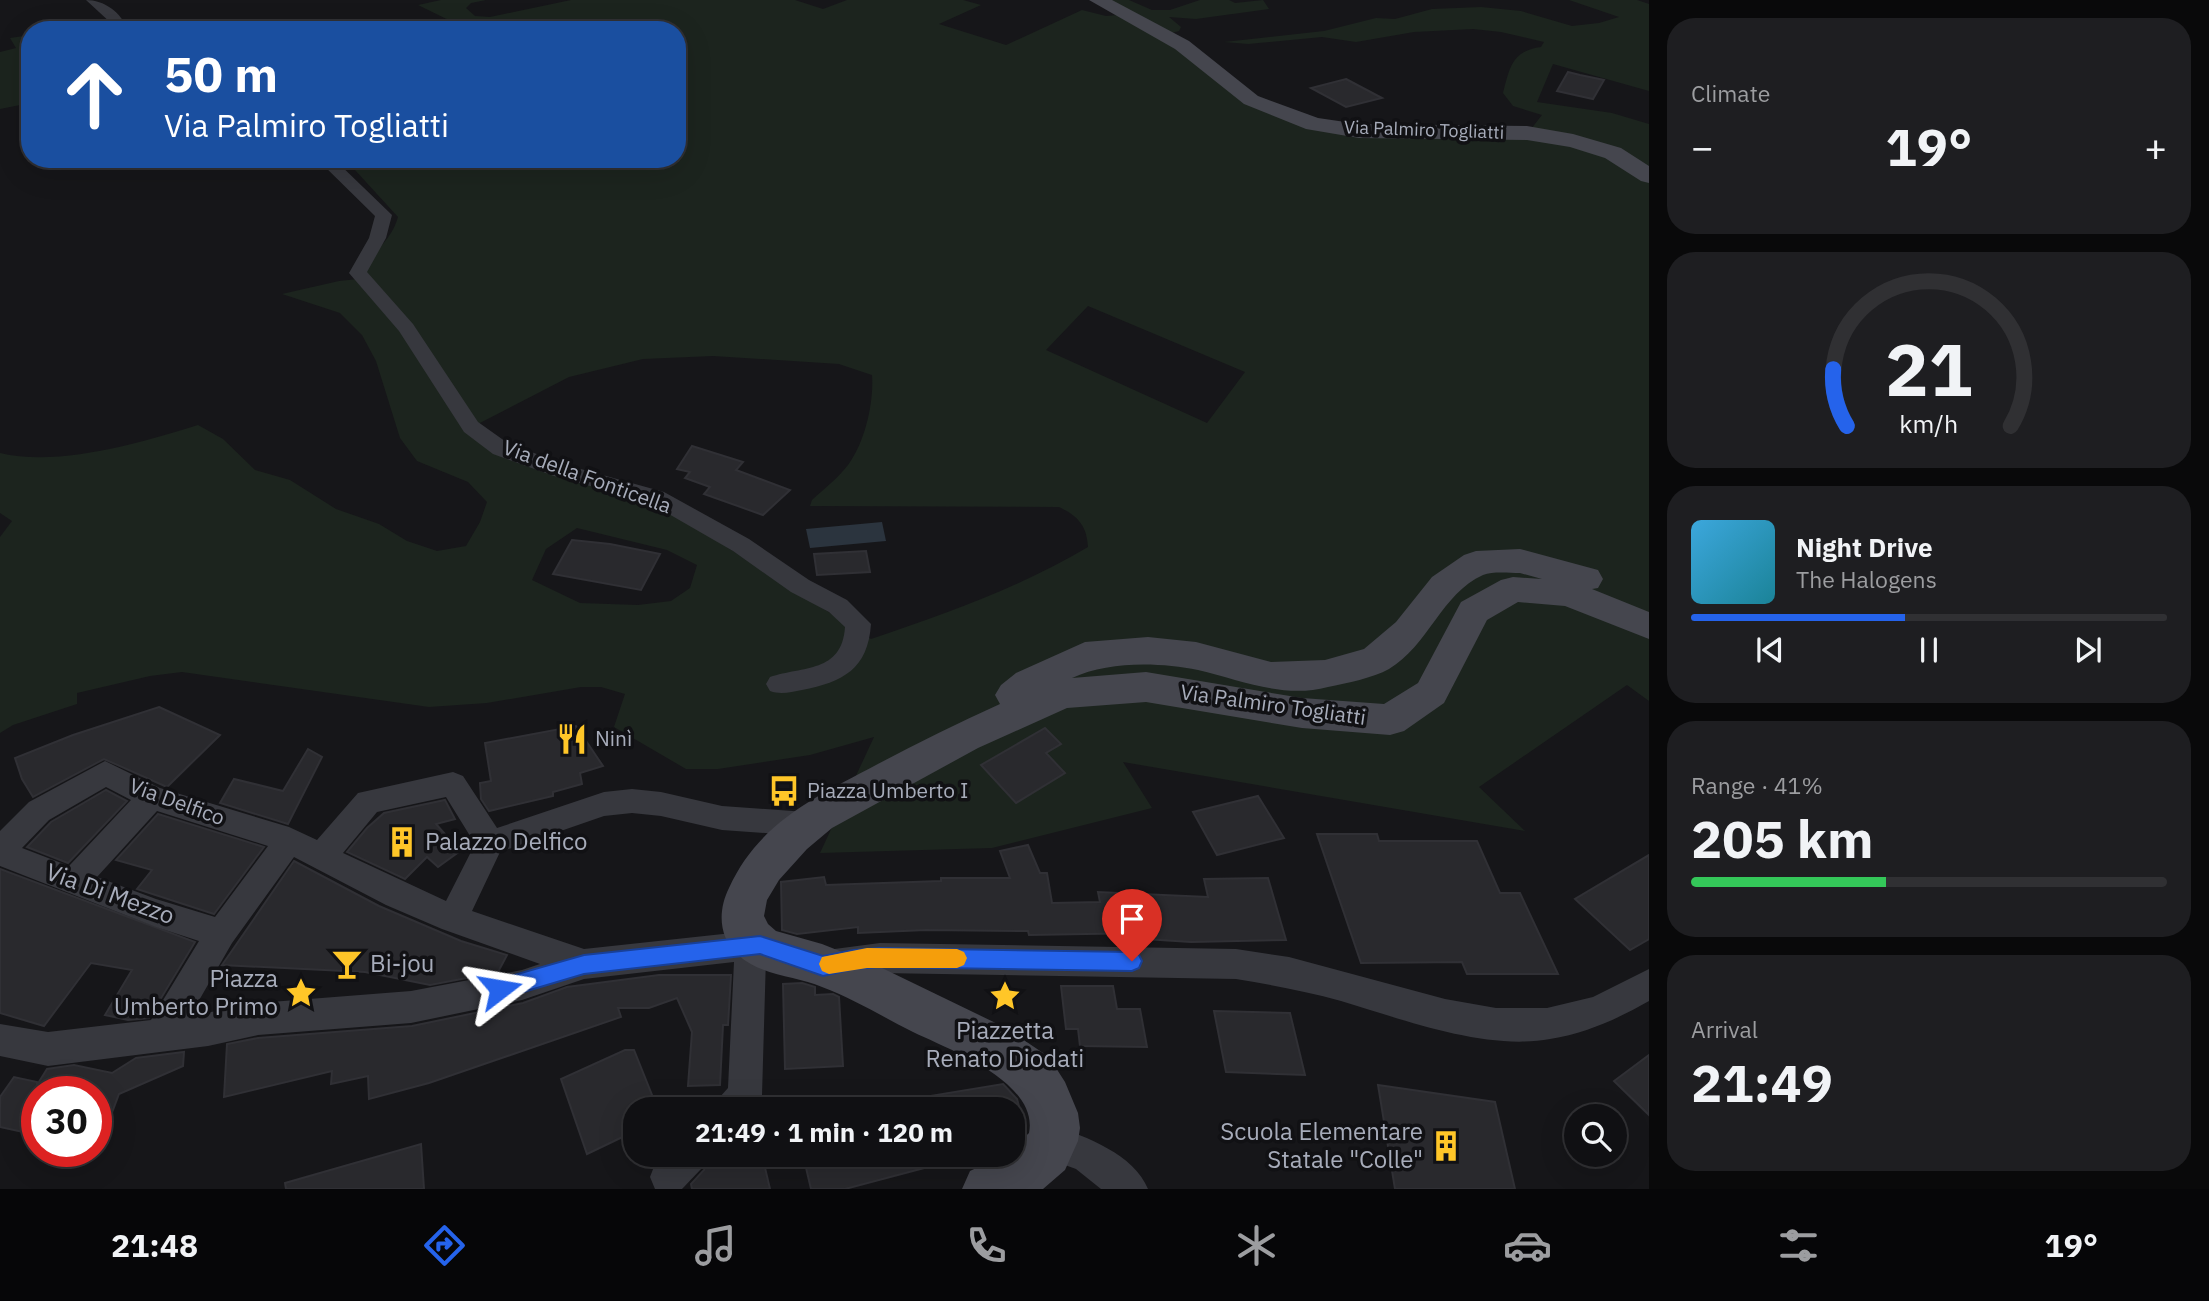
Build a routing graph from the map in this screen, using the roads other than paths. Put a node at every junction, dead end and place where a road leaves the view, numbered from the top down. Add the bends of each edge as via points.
1 (92, 0) edge
2 (1098, 0) edge
3 (117, 21) edge
4 (334, 168) edge
5 (1649, 176) edge
6 (1649, 601) edge
7 (1649, 626) edge
8 (779, 684) dead end
9 (964, 737) junction
10 (152, 797) junction
11 (806, 824) junction
12 (289, 840) junction
13 (489, 843) junction
14 (0, 852) edge
15 (321, 857) junction
16 (74, 881) junction
17 (453, 919) junction
18 (221, 933) junction
19 (755, 946) junction
20 (584, 964) junction
21 (823, 966) junction
22 (1649, 984) edge
23 (160, 1036) junction
24 (0, 1040) edge
25 (743, 1097) edge
26 (1053, 1143) junction
27 (988, 1189) edge
28 (1130, 1189) edge

1 - 3 street
2 - 5 street, Via Palmiro Togliatti via 1182,45 1251,100 1314,124 1359,131 1538,135 1613,153
4 - 8 street, Via della Fonticella via 384,215 383,232 358,273 406,328 471,427 501,449 656,497 741,545 838,606 858,624 859,644 832,671
6 - 9 street, Via Palmiro Togliatti via 1520,561 1476,563 1444,586 1409,631 1376,659 1325,674 1271,676 1196,656 1148,651 1085,656 1030,682
7 - 9 street, Via Palmiro Togliatti via 1569,594 1513,589 1474,611 1432,693 1390,720 1303,713 1146,687 1062,694
9 - 11 street, Via Palmiro Togliatti
10 - 12 street, Via Delfico
10 - 14 street, Via Delfico via 105,773 39,811
10 - 16 street
11 - 13 street via 722,818 632,801 604,804
11 - 19 street, Via Palmiro Togliatti via 769,858 745,903 743,921
12 - 15 street, Via Delfico
12 - 18 street
13 - 15 street via 453,784 369,802
13 - 17 street
14 - 16 street, Via Di Mezzo
15 - 17 street, Via Delfico
16 - 18 street, Via Di Mezzo
17 - 20 street, Via Delfico
18 - 23 street
19 - 20 street
19 - 21 street
19 - 25 street
20 - 23 street via 522,985 411,1007 258,1019
21 - 22 street via 880,958 1233,964 1311,978 1454,1018 1509,1026 1548,1025 1595,1015
21 - 26 street via 993,1046 1023,1065 1049,1103 1056,1129
23 - 24 street via 48,1049
26 - 27 street via 1030,1167
26 - 28 street via 1087,1155

